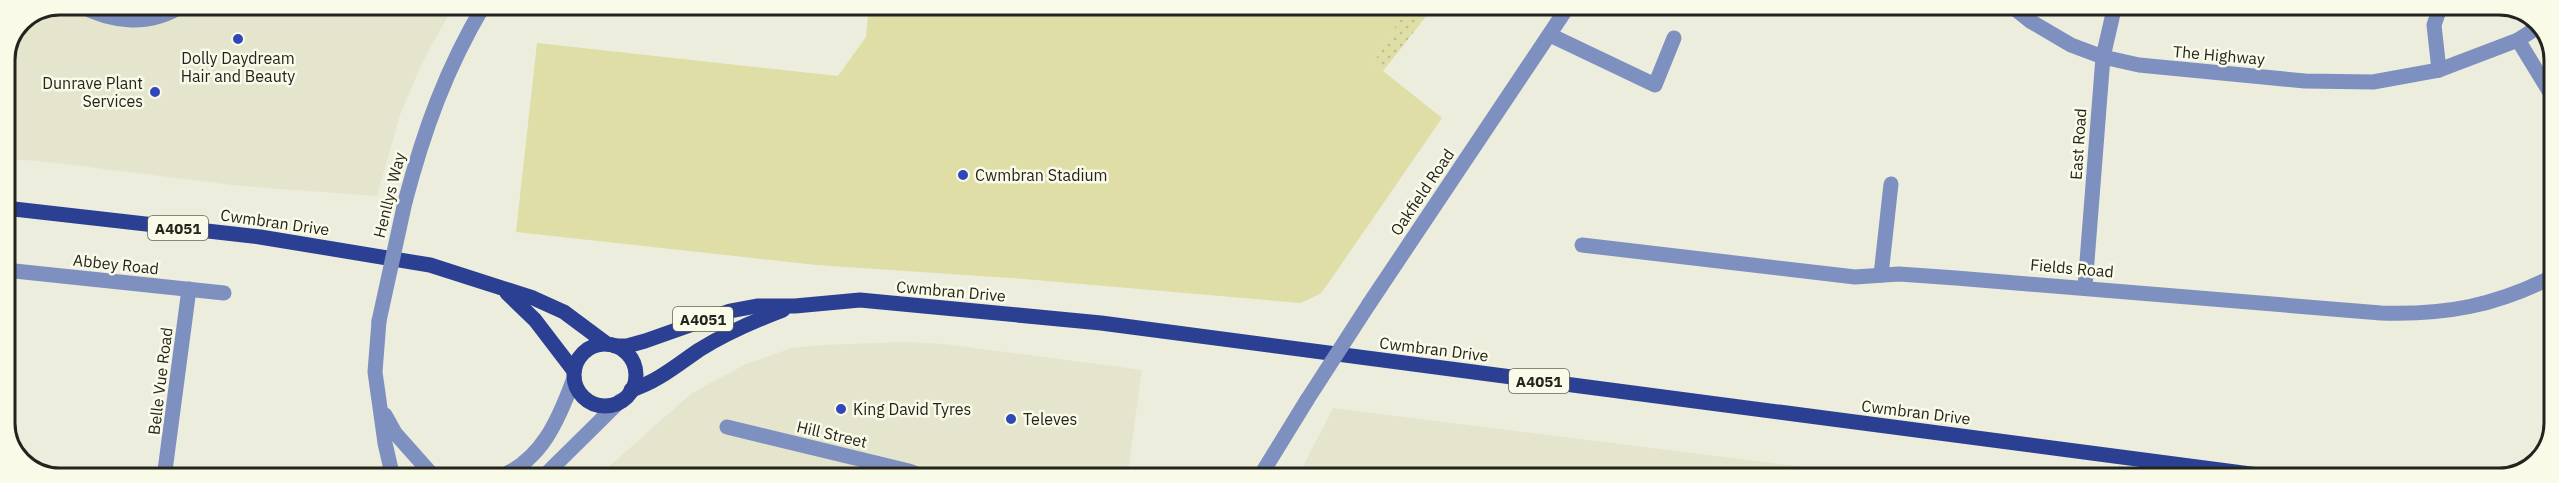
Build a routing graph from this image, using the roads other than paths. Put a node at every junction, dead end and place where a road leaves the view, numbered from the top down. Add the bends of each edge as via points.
1 (102, 15) edge
2 (159, 15) edge
3 (479, 15) edge
4 (1563, 15) edge
5 (2022, 15) edge
6 (2113, 15) edge
7 (2438, 15) edge
8 (2533, 30) edge
9 (1550, 35) junction
10 (1674, 38) dead end
11 (2518, 40) junction
12 (2103, 57) junction
13 (2439, 70) junction
14 (2544, 83) edge
15 (1891, 184) dead end
16 (15, 209) edge
17 (1582, 245) dead end
18 (15, 271) edge
19 (1881, 275) junction
20 (2544, 280) edge
21 (2085, 287) junction
22 (500, 288) junction
23 (189, 289) junction
24 (224, 293) dead end
25 (795, 306) junction
26 (611, 345) junction
27 (574, 374) junction
28 (626, 396) junction
29 (381, 407) junction
30 (727, 428) dead end
31 (166, 468) edge
32 (391, 468) edge
33 (426, 468) edge
34 (514, 468) edge
35 (552, 468) edge
36 (896, 468) edge
37 (1265, 468) edge
38 (2205, 468) edge

1 - 2 street via 128,21
3 - 29 street, Henllys Way, bridge via 441,87 405,202 379,321 375,372
4 - 9 street, Oakfield Road
5 - 12 street, The Highway via 2071,45
6 - 12 street, East Road
7 - 13 street via 2434,25
8 - 11 street, The Highway
9 - 10 street via 1655,85
9 - 37 street, Oakfield Road, bridge via 1369,304
11 - 13 street, The Highway
11 - 14 street
12 - 13 street, The Highway via 2139,65 2305,81 2373,82
12 - 21 street, East Road
15 - 19 street
16 - 22 main road, Cwmbran Drive / A4051 via 351,251 430,266
17 - 19 street, Fields Road via 1855,277
18 - 23 street, Abbey Road
19 - 21 street, Fields Road
20 - 21 street, Fields Road via 2480,306 2423,314
22 - 26 main road, A4051 via 564,312
22 - 27 main road, A4051 via 534,320
23 - 24 street, Abbey Road
23 - 31 street, Belle Vue Road
25 - 26 main road, A4051 via 730,311 645,341
25 - 28 main road, A4051 via 737,328
25 - 38 main road, Cwmbran Drive / A4051 via 861,300 1101,323
26 - 27 main road, A4051 via 585,351
26 - 28 main road, A4051 via 627,354 634,368 634,383
27 - 28 main road, A4051 via 579,393 591,402 606,406
27 - 34 street via 560,417 530,457
28 - 35 street
29 - 32 street, Henllys Way
29 - 33 street, Henllys Way via 395,434
30 - 36 street, Hill Street

